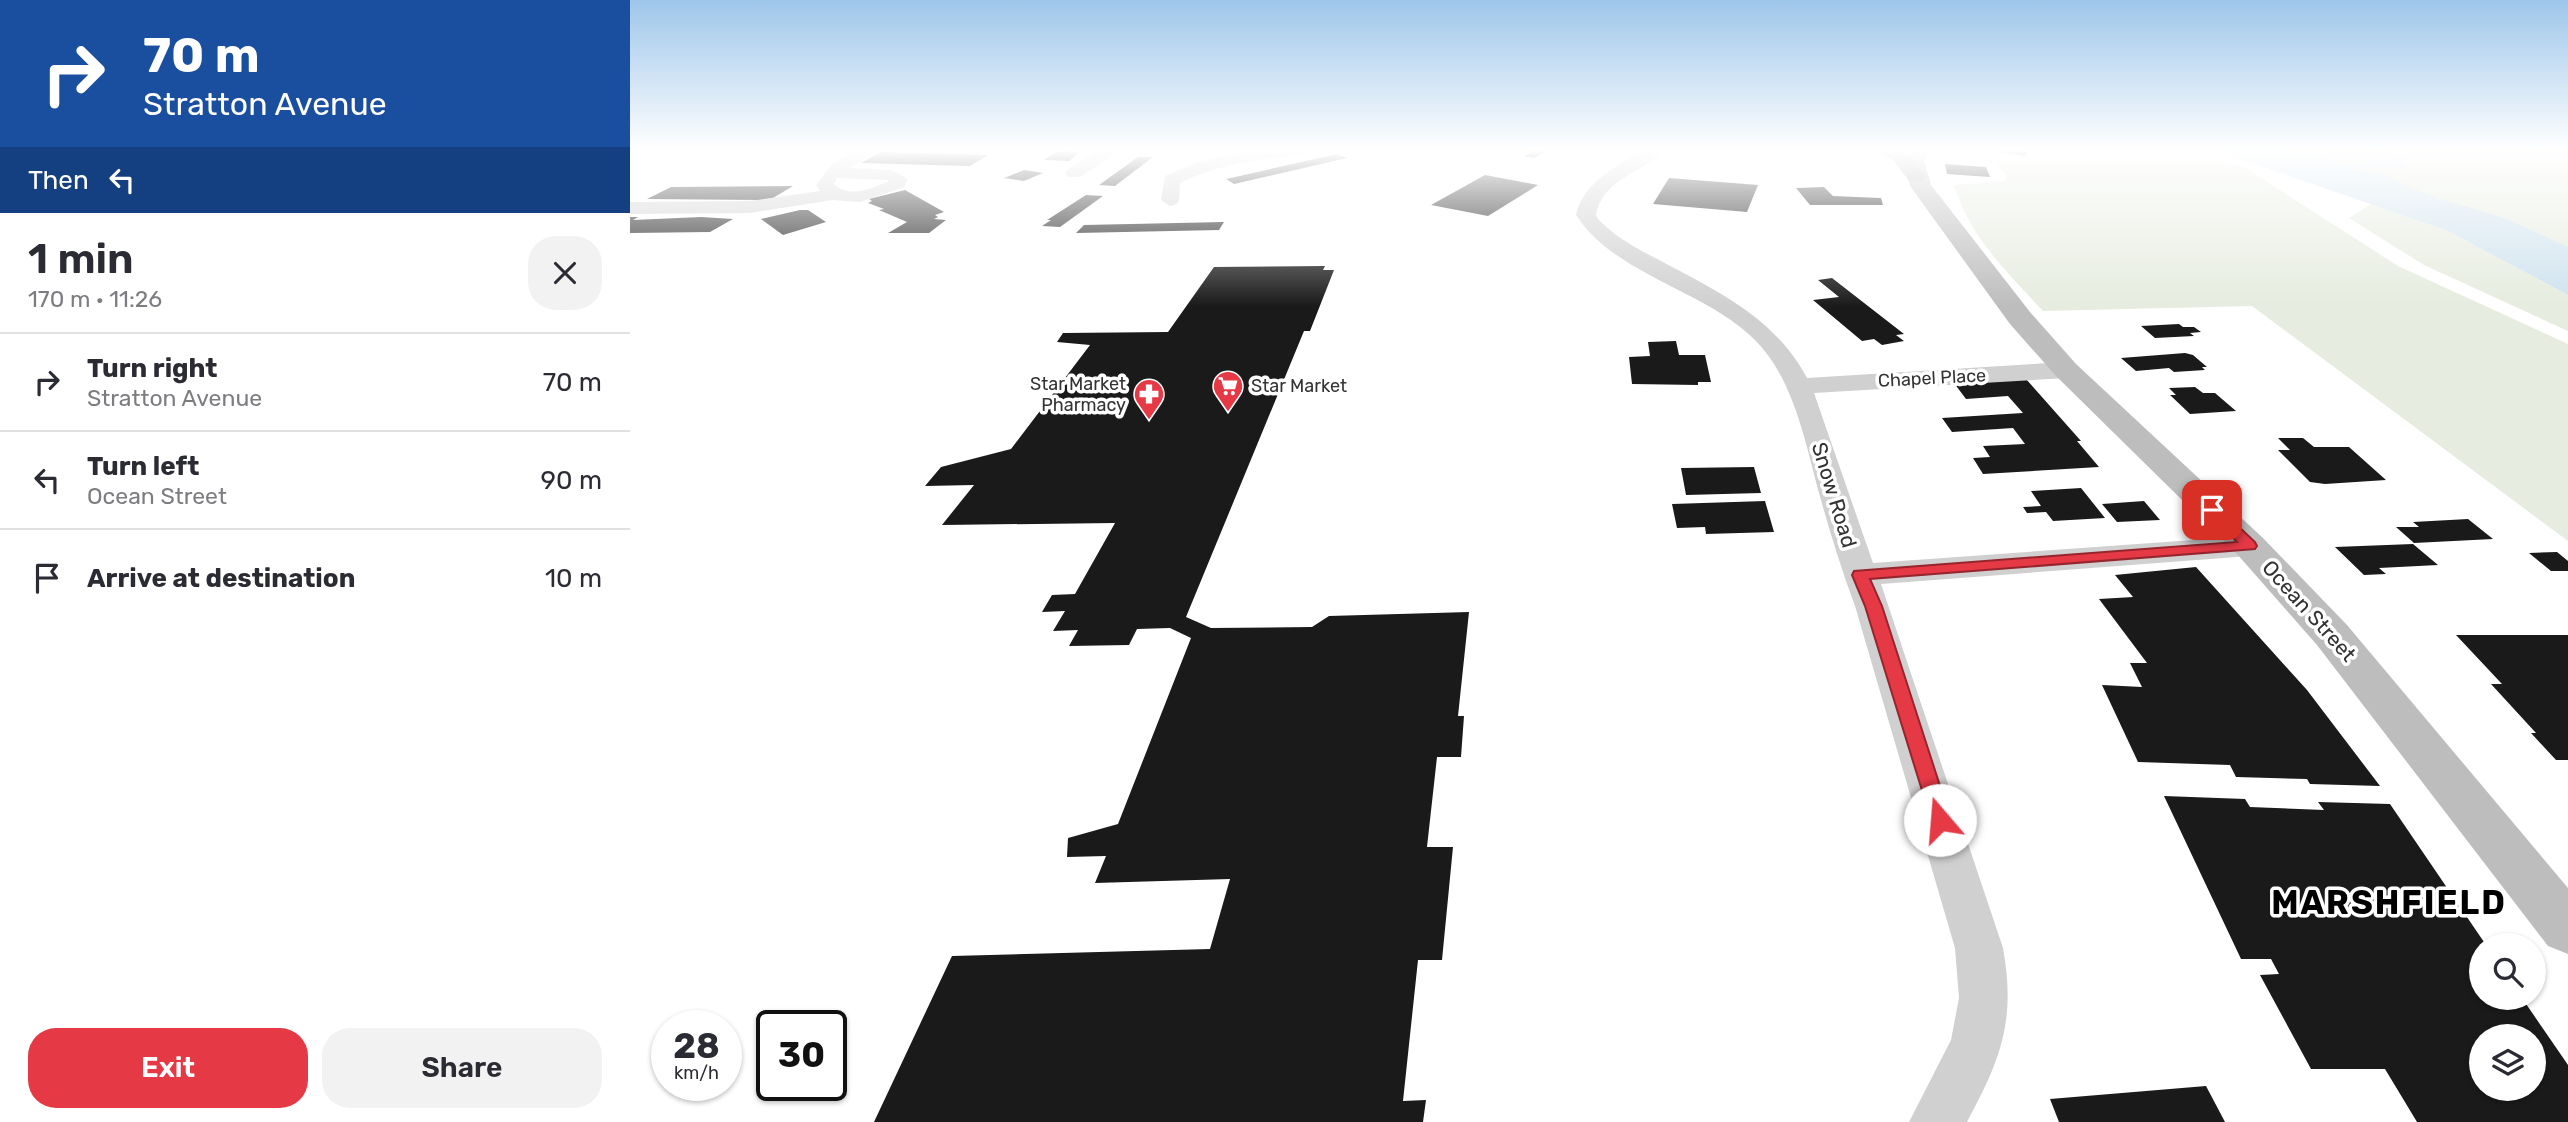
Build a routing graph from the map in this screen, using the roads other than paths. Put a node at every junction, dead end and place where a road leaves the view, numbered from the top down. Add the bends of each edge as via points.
1 (787, 201) edge
2 (1590, 201) edge
3 (1945, 201) edge
4 (630, 208) edge
5 (2067, 370) junction
6 (1798, 386) junction
7 (2250, 546) junction
8 (1860, 575) junction
9 (2568, 929) edge
10 (1937, 1122) edge

1 - 4 street via 750,207
2 - 6 street, Snow Road via 1586,209 1590,222 1602,234 1746,320 1776,349
3 - 5 main road, Ocean Street via 2020,318
5 - 6 street, Chapel Place
5 - 7 main road, Ocean Street
6 - 8 street, Snow Road
7 - 8 street
7 - 9 main road, Ocean Street via 2332,635
8 - 10 street, Snow Road via 1954,863 1985,976 1986,1005 1974,1055

